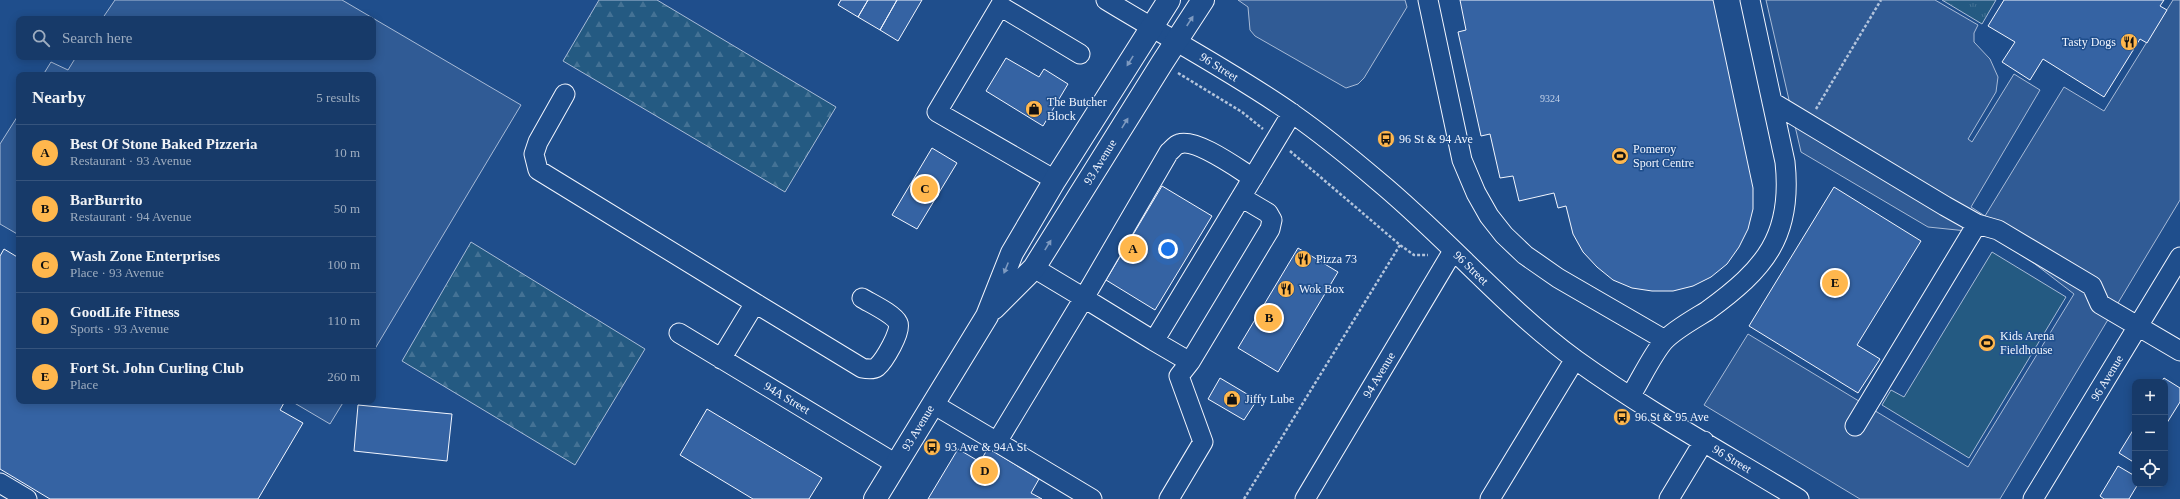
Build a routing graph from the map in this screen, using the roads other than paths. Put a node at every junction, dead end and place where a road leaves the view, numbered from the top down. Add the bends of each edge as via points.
1 (1106, 0) edge
2 (1169, 0) edge
3 (1203, 0) edge
4 (1428, 0) edge
5 (1750, 0) edge
6 (996, 3) edge
7 (1151, 28) junction
8 (1177, 42) junction
9 (1080, 54) dead end
10 (565, 94) dead end
11 (1772, 102) junction
12 (1292, 113) junction
13 (1253, 178) junction
14 (1055, 180) junction
15 (1241, 197) junction
16 (1977, 224) junction
17 (1454, 251) junction
18 (2180, 257) edge
19 (1034, 268) junction
20 (862, 298) dead end
21 (1084, 298) junction
22 (755, 303) junction
23 (986, 316) junction
24 (2138, 327) junction
25 (679, 333) dead end
26 (1665, 340) junction
27 (1154, 341) junction
28 (2180, 351) edge
29 (721, 359) junction
30 (1575, 359) junction
31 (1190, 362) junction
32 (1631, 395) junction
33 (933, 404) junction
34 (1855, 426) dead end
35 (1704, 441) junction
36 (997, 442) junction
37 (896, 464) junction
38 (0, 483) edge
39 (27, 499) edge
40 (875, 499) edge
41 (1092, 499) edge
42 (1169, 499) edge
43 (1305, 499) edge
44 (1490, 499) edge
45 (1669, 499) edge
46 (1799, 499) edge
47 (2033, 499) edge

1 - 7 street, 96 Street
2 - 7 main road, 93 Avenue
8 -> 3 main road, 93 Avenue
4 - 26 street via 1462,160 1489,216 1525,255 1558,278
5 - 11 street
6 - 9 street
6 - 14 street via 937,112
7 - 8 street, 96 Street
7 -> 14 main road, 93 Avenue
8 - 12 street, 96 Street
19 -> 8 main road, 93 Avenue
10 - 22 street via 538,142 534,154 538,170
11 - 16 street
11 - 26 street via 1788,186 1781,230 1768,254 1751,275 1719,302
12 - 13 street
12 - 17 street, 96 Street via 1380,182
13 - 15 street
13 - 21 street via 1205,149 1190,143 1178,144 1169,152
14 -> 23 main road, 93 Avenue via 1012,254
15 - 27 street
15 - 31 street via 1268,213 1272,220 1270,229
16 - 24 street via 1998,230 2092,286 2100,304
16 - 34 street
17 - 30 street, 96 Street via 1504,300
17 - 43 street, 94 Avenue
18 - 24 street, 96 Avenue
19 - 21 street
19 - 23 main road, 93 Avenue
20 - 22 street via 893,317 900,328 877,367 870,370 862,368
21 - 27 street
21 - 36 street
22 - 29 street
23 - 33 main road, 93 Avenue
24 - 28 street
24 - 47 street, 96 Avenue
25 - 29 street, 94A Street
26 - 32 street
27 - 31 street
29 - 37 street, 94A Street
30 - 32 street, 96 Street
30 - 44 street
31 - 42 street via 1179,376 1203,442
32 - 35 street, 96 Street
33 - 36 street
33 - 37 main road, 93 Avenue
35 - 45 street
35 - 46 street, 96 Street
36 - 41 street
37 - 40 main road, 93 Avenue
38 - 39 street

